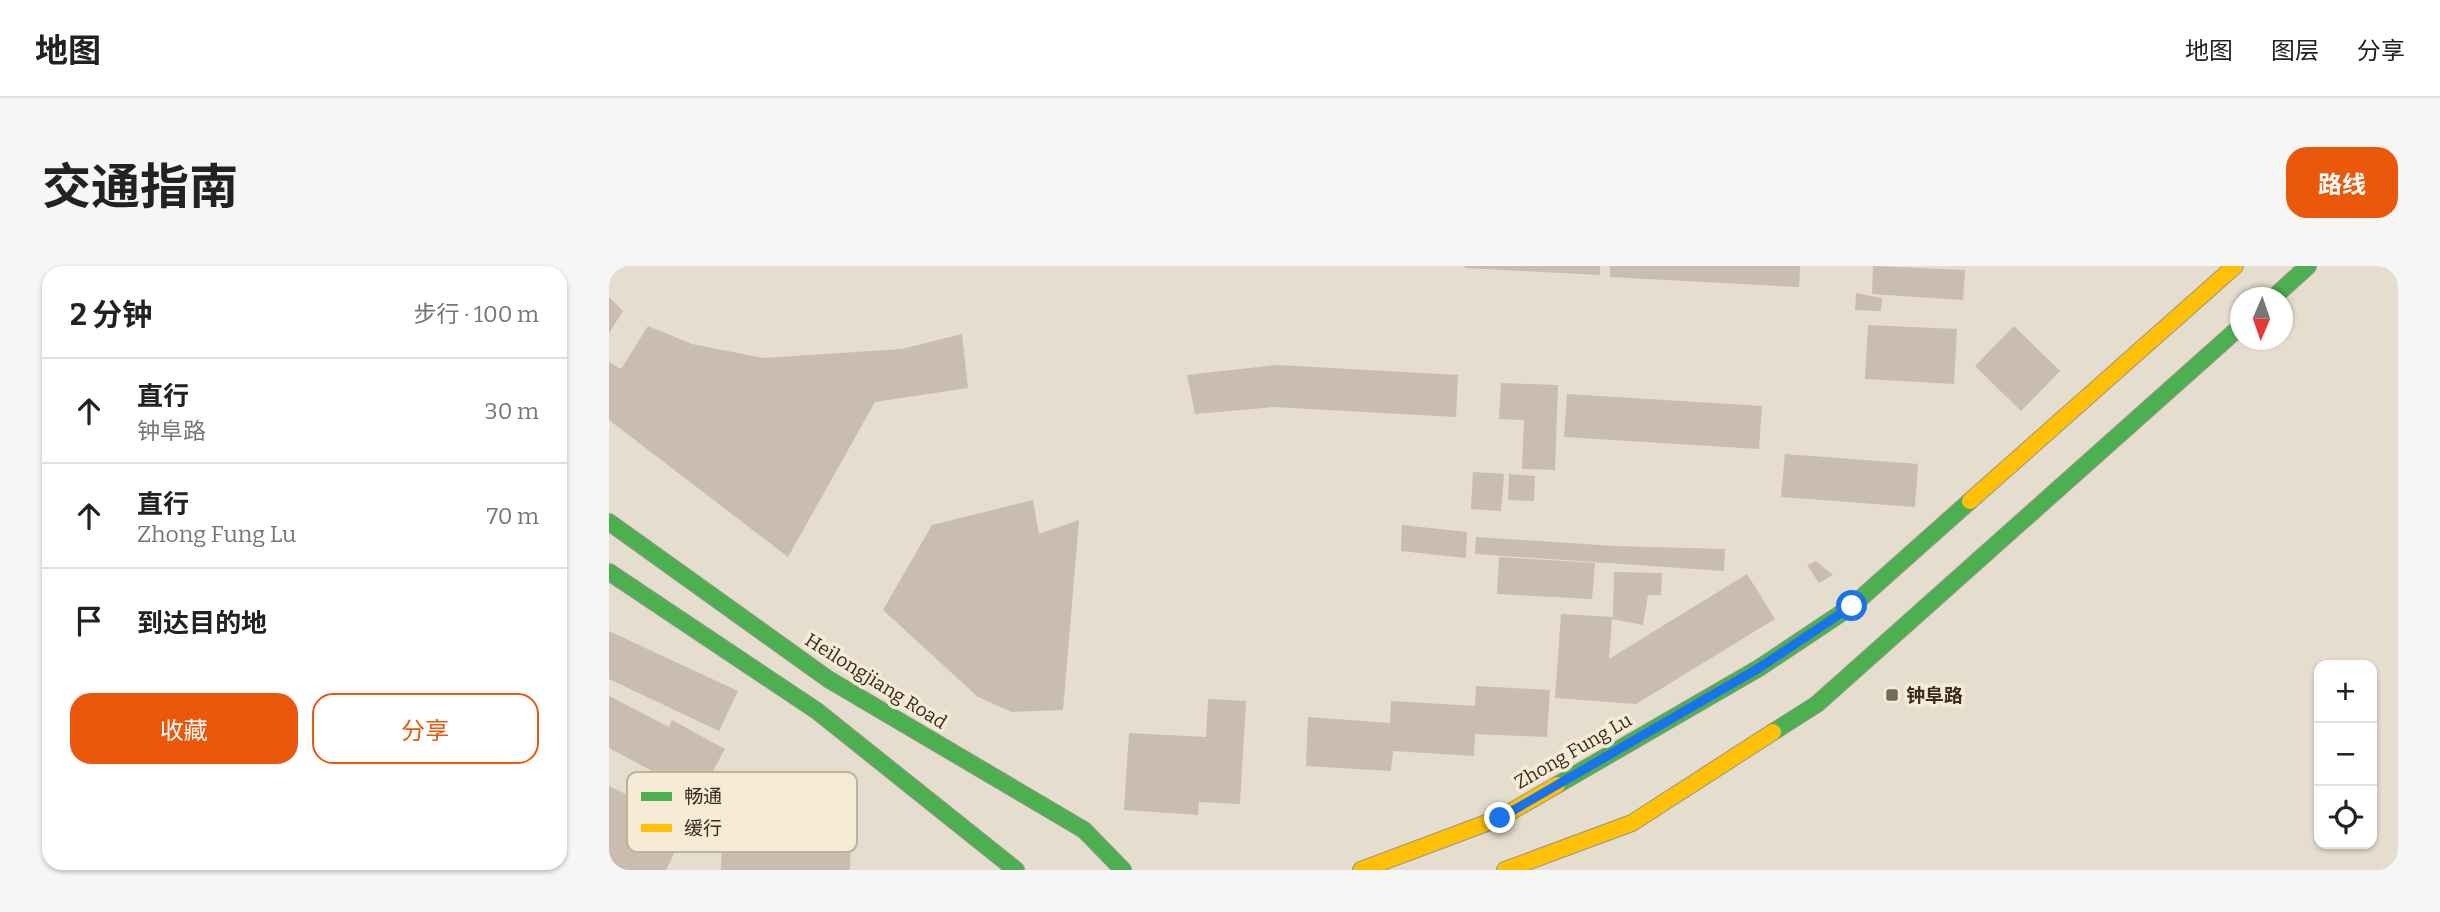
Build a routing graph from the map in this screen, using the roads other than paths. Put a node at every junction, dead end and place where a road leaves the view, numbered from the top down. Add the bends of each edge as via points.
1 (2235, 266) edge
2 (2308, 266) edge
3 (2285, 287) edge
4 (2230, 336) edge
5 (609, 522) edge
6 (609, 572) edge
7 (1016, 870) edge
8 (1123, 870) edge
9 (1361, 870) edge
10 (1505, 870) edge

1 - 9 main road via 1852,606 1759,668 1500,818
2 - 3 main road
4 - 10 main road via 1817,704 1632,823
5 - 8 main road, Heilongjiang Road via 828,679 1084,830
6 - 7 main road via 817,711

